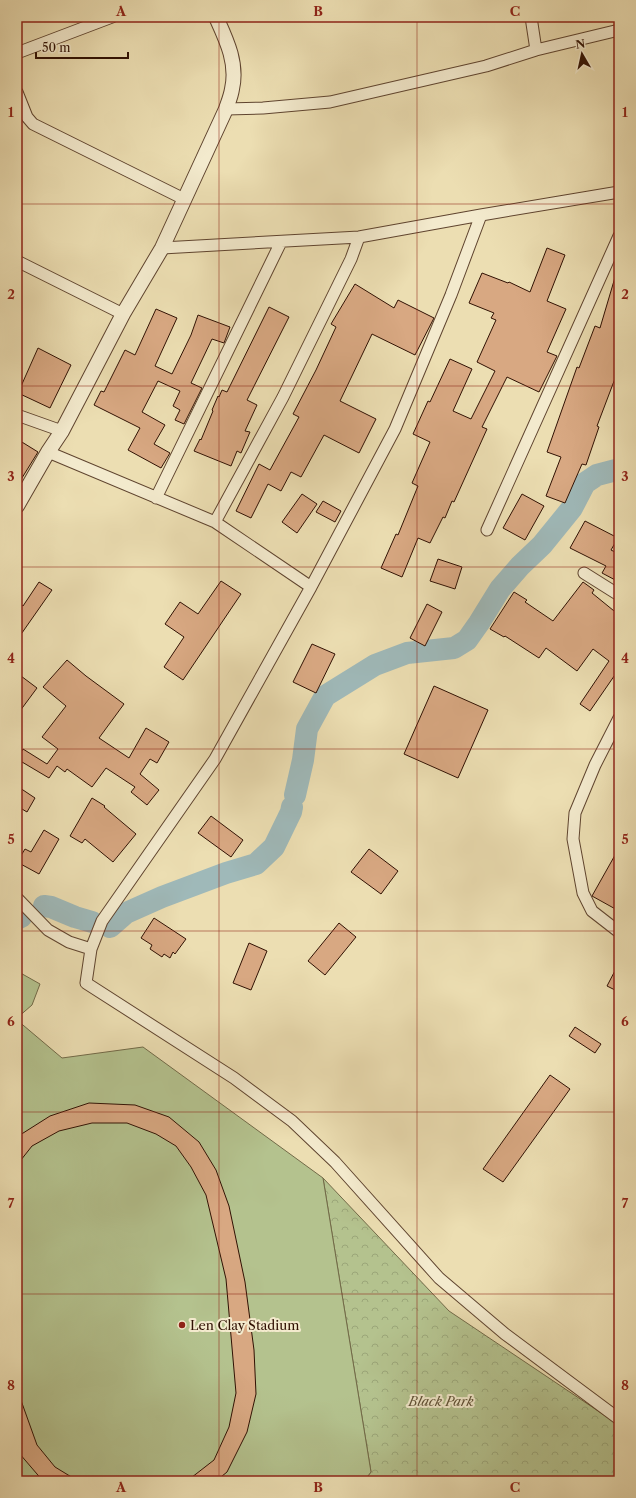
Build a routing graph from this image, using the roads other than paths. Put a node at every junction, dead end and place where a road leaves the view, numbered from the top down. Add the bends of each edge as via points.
1 (112, 17) edge
2 (216, 17) edge
3 (531, 17) edge
4 (619, 30) edge
5 (536, 50) junction
6 (17, 53) edge
7 (17, 92) edge
8 (226, 110) junction
9 (619, 192) edge
10 (184, 199) junction
11 (481, 215) junction
12 (619, 236) edge
13 (359, 238) junction
14 (281, 242) junction
15 (162, 248) junction
16 (17, 261) edge
17 (123, 314) junction
18 (17, 415) edge
19 (62, 431) junction
20 (48, 452) junction
21 (156, 498) junction
22 (17, 506) edge
23 (215, 522) junction
24 (487, 530) dead end
25 (584, 573) dead end
26 (311, 587) junction
27 (619, 595) edge
28 (619, 718) edge
29 (17, 898) edge
30 (619, 932) edge
31 (91, 948) junction
32 (619, 1419) edge

1 - 6 street
2 - 8 street via 228,44 233,66 232,87
3 - 5 street
4 - 5 street
5 - 8 street via 486,66 330,102
7 - 10 street via 32,124
8 - 10 street
9 - 11 street
10 - 15 street
11 - 13 street
11 - 26 street via 396,429
12 - 24 street
13 - 14 street
13 - 23 street via 283,397
14 - 15 street
14 - 21 street
15 - 17 street
16 - 17 street
17 - 19 street
18 - 19 street
19 - 20 street
20 - 21 street
20 - 22 street
21 - 23 street
23 - 26 street
25 - 27 street
26 - 31 street via 215,759 102,921
28 - 30 street via 595,765 575,813 573,839 583,893 592,911
29 - 31 street via 48,930 69,942
31 - 32 street via 86,983 234,1078 292,1121 335,1162 444,1282 505,1334

